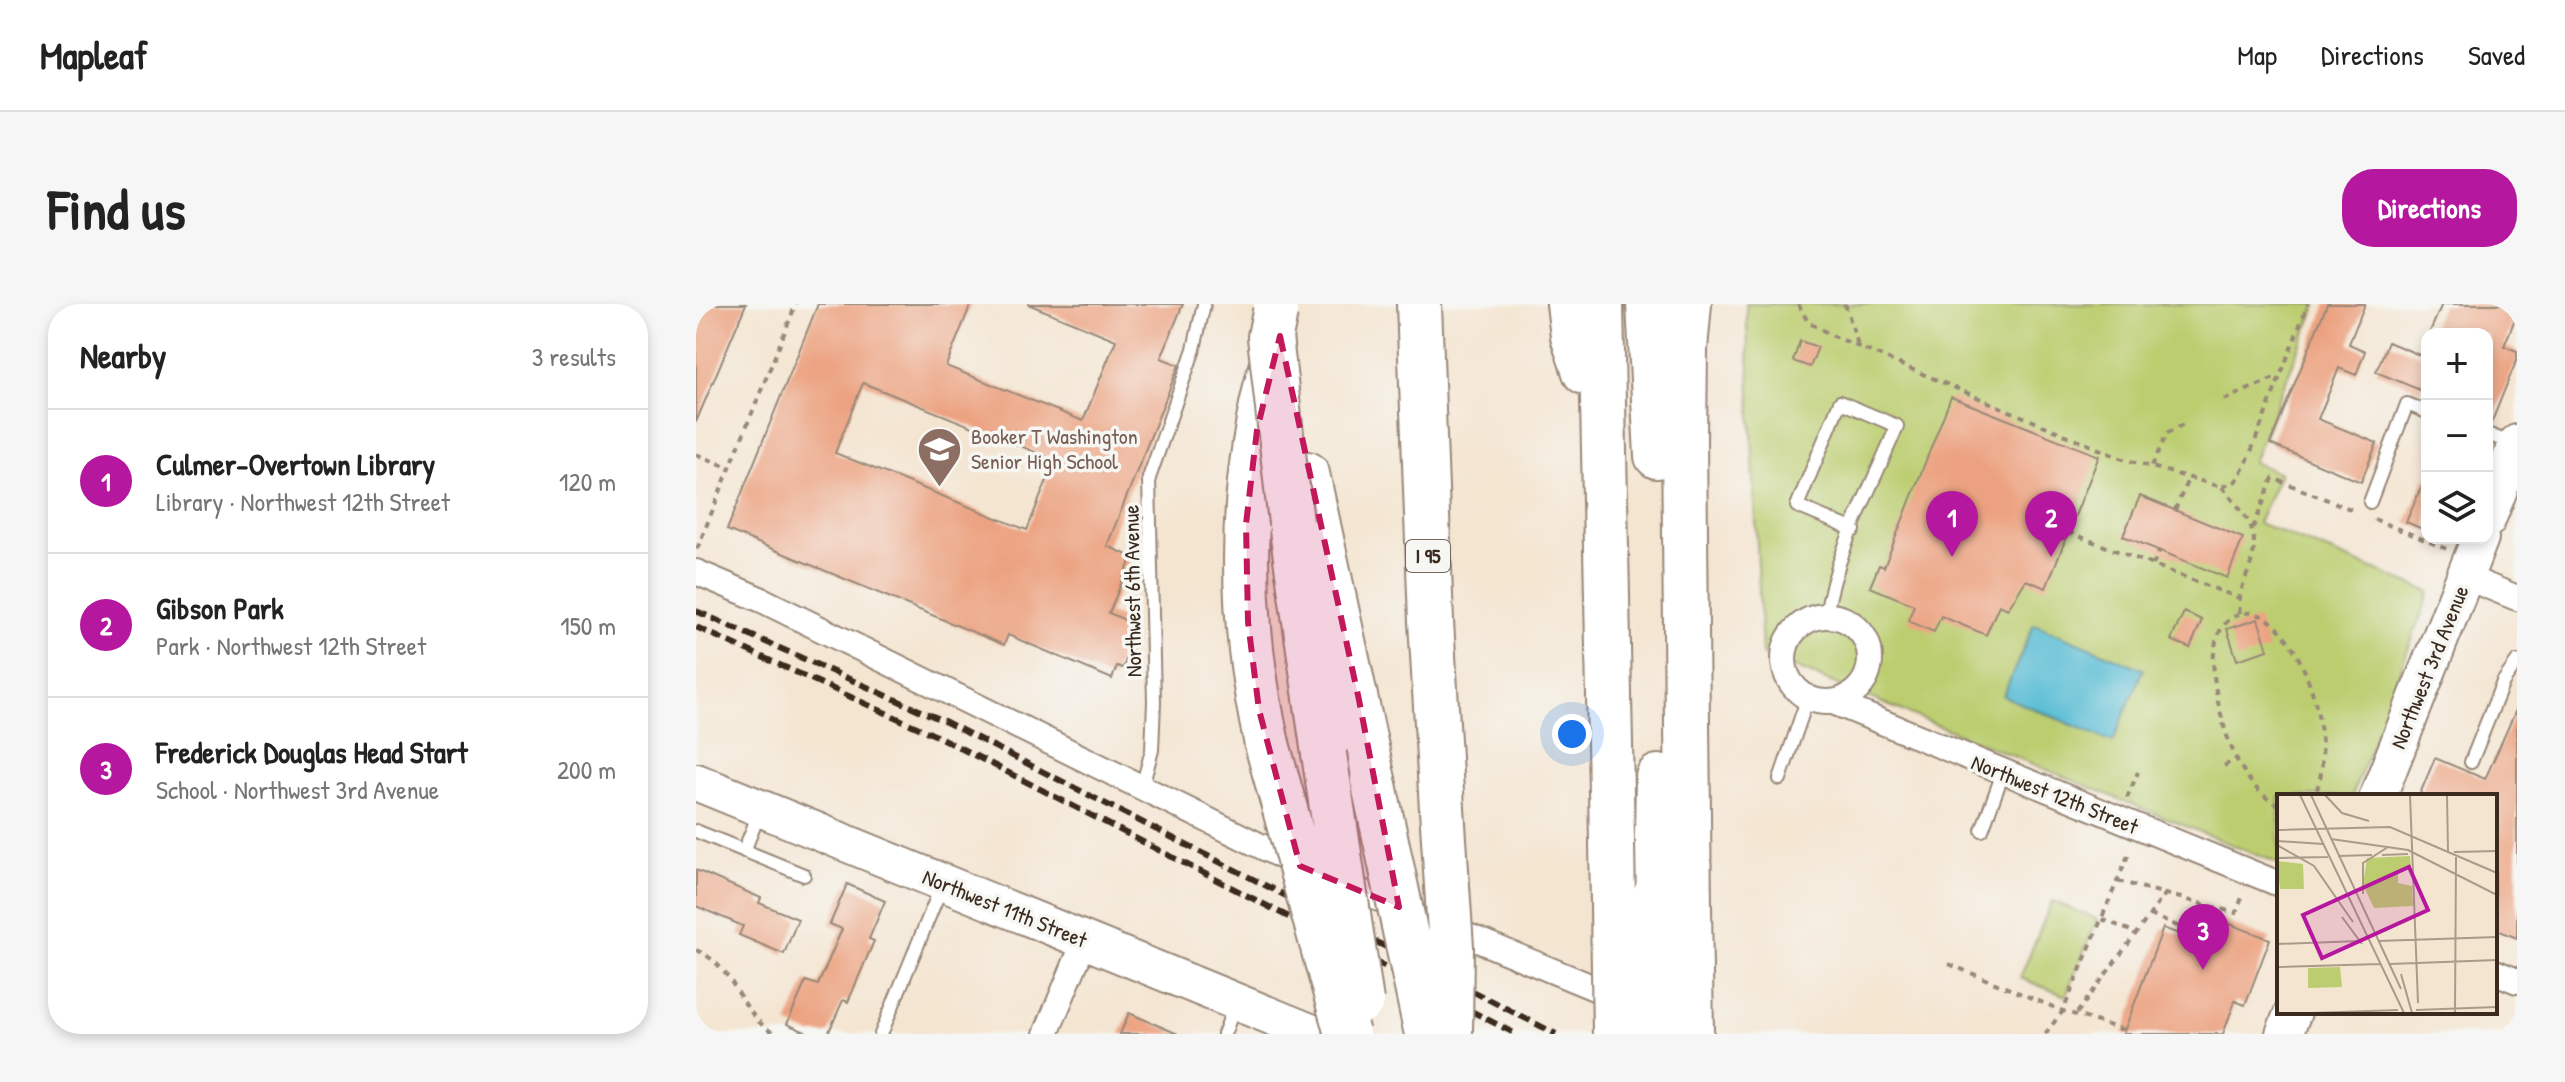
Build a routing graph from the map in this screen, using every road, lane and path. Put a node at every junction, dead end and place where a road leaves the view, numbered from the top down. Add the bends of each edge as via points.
1 (796, 304) edge
2 (1204, 304) edge
3 (1419, 304) edge
4 (1569, 304) edge
5 (1601, 304) edge
6 (1649, 304) edge
7 (1689, 304) edge
8 (1798, 304) edge
9 (1845, 304) edge
10 (2308, 304) edge
11 (1279, 307) edge
12 (1858, 345) junction
13 (2279, 380) junction
14 (2224, 400) dead end
15 (2421, 410) edge
16 (1600, 420) junction
17 (2185, 423) dead end
18 (2493, 436) edge
19 (2516, 444) edge
20 (696, 454) edge
21 (2152, 466) junction
22 (730, 468) junction
23 (2188, 479) junction
24 (2222, 487) junction
25 (2370, 502) dead end
26 (2493, 504) edge
27 (2175, 510) dead end
28 (2253, 528) junction
29 (1854, 530) junction
30 (2068, 532) dead end
31 (2159, 551) dead end
32 (696, 552) edge
33 (2465, 555) edge
34 (2153, 565) junction
35 (696, 572) edge
36 (2239, 598) junction
37 (2517, 598) edge
38 (2240, 614) junction
39 (1826, 616) junction
40 (2517, 665) edge
41 (1808, 697) junction
42 (1833, 702) junction
43 (2237, 758) junction
44 (2471, 762) dead end
45 (2224, 766) dead end
46 (2138, 772) dead end
47 (2003, 773) junction
48 (1780, 779) dead end
49 (696, 782) edge
50 (1142, 787) junction
51 (2315, 794) edge
52 (2379, 794) edge
53 (2127, 798) dead end
54 (2277, 804) edge
55 (761, 808) junction
56 (1982, 830) dead end
57 (696, 831) edge
58 (744, 851) junction
59 (2129, 853) dead end
60 (804, 875) dead end
61 (2118, 881) junction
62 (943, 882) junction
63 (2277, 883) edge
64 (2166, 893) junction
65 (2244, 894) dead end
66 (1672, 901) junction
67 (2150, 915) junction
68 (2102, 919) junction
69 (2136, 933) junction
70 (2195, 933) dead end
71 (1085, 940) junction
72 (696, 950) edge
73 (1949, 964) dead end
74 (2497, 973) edge
75 (2517, 981) edge
76 (2063, 1011) junction
77 (2077, 1013) junction
78 (2292, 1014) edge
79 (1231, 1018) edge
80 (1280, 1027) edge
81 (2124, 1030) dead end
82 (776, 1034) edge
83 (881, 1034) edge
84 (1046, 1034) edge
85 (1315, 1034) edge
86 (1347, 1034) edge
87 (1362, 1034) edge
88 (1427, 1034) edge
89 (1450, 1034) edge
90 (1615, 1034) edge
91 (1658, 1034) edge
92 (1691, 1034) edge
93 (1704, 1034) edge
94 (2045, 1034) edge
95 (2284, 1034) edge

1 - 22 path
2 - 50 lane, Northwest 6th Avenue via 1194,349 1149,478 1154,702 1152,750
3 - 89 highway, I 95, bridge via 1435,715 1451,947
4 - 16 highway via 1573,336
5 - 16 highway
6 - 66 highway
7 - 66 highway
8 - 12 path via 1815,328
9 - 12 path
10 - 13 path
11 - 86 highway, bridge via 1246,524 1248,622 1267,744
11 - 87 highway, bridge via 1270,337 1291,523 1360,983
11 - 88 highway, bridge via 1307,474
12 - 21 path via 2120,458
13 - 14 path
13 - 24 path via 2242,473
15 - 25 lane via 2407,404
16 - 90 highway, bridge
17 - 21 path via 2167,433
18 - 19 lane
19 - 26 street
20 - 22 path
21 - 23 path
22 - 32 path
23 - 24 path
23 - 27 path
24 - 28 path
28 - 33 path via 2273,478
28 - 36 path via 2256,547
29 - 29 lane via 1897,426 1840,402 1797,506
29 - 39 lane via 1831,584
30 - 34 path
31 - 34 path
33 - 37 street
33 - 52 street, Northwest 3rd Avenue
34 - 36 path
35 - 50 street
36 - 38 path
38 - 43 path via 2220,634 2214,672 2224,729
38 - 51 path via 2257,614 2273,625 2309,682 2321,755
39 - 41 street via 1800,625 1785,649 1788,677
39 - 42 street via 1853,624 1869,648 1867,676 1859,688
40 - 44 lane via 2503,682
41 - 42 street, Northwest 12th Street
41 - 48 lane
42 - 47 street, Northwest 12th Street
43 - 45 path
43 - 54 path via 2265,797
46 - 53 path
47 - 56 lane
47 - 63 street, Northwest 12th Street
49 - 55 street, Northwest 11th Street
50 - 93 street via 1317,874
55 - 58 lane
55 - 62 street, Northwest 11th Street
57 - 58 lane
58 - 60 lane
59 - 61 path
61 - 64 path
61 - 68 path
62 - 71 street, Northwest 11th Street
62 - 83 lane
64 - 65 path via 2236,913
64 - 67 path
66 - 91 highway, bridge
66 - 92 highway, bridge
67 - 69 path
67 - 70 path
68 - 69 path
68 - 76 path
69 - 77 path
71 - 79 street, Northwest 11th Street
71 - 84 street
72 - 82 path via 720,963 763,1026
73 - 76 path
74 - 75 street
76 - 77 path
76 - 94 path
77 - 81 path
78 - 95 street
79 - 80 street, Northwest 11th Street
80 - 85 street, Northwest 11th Street

